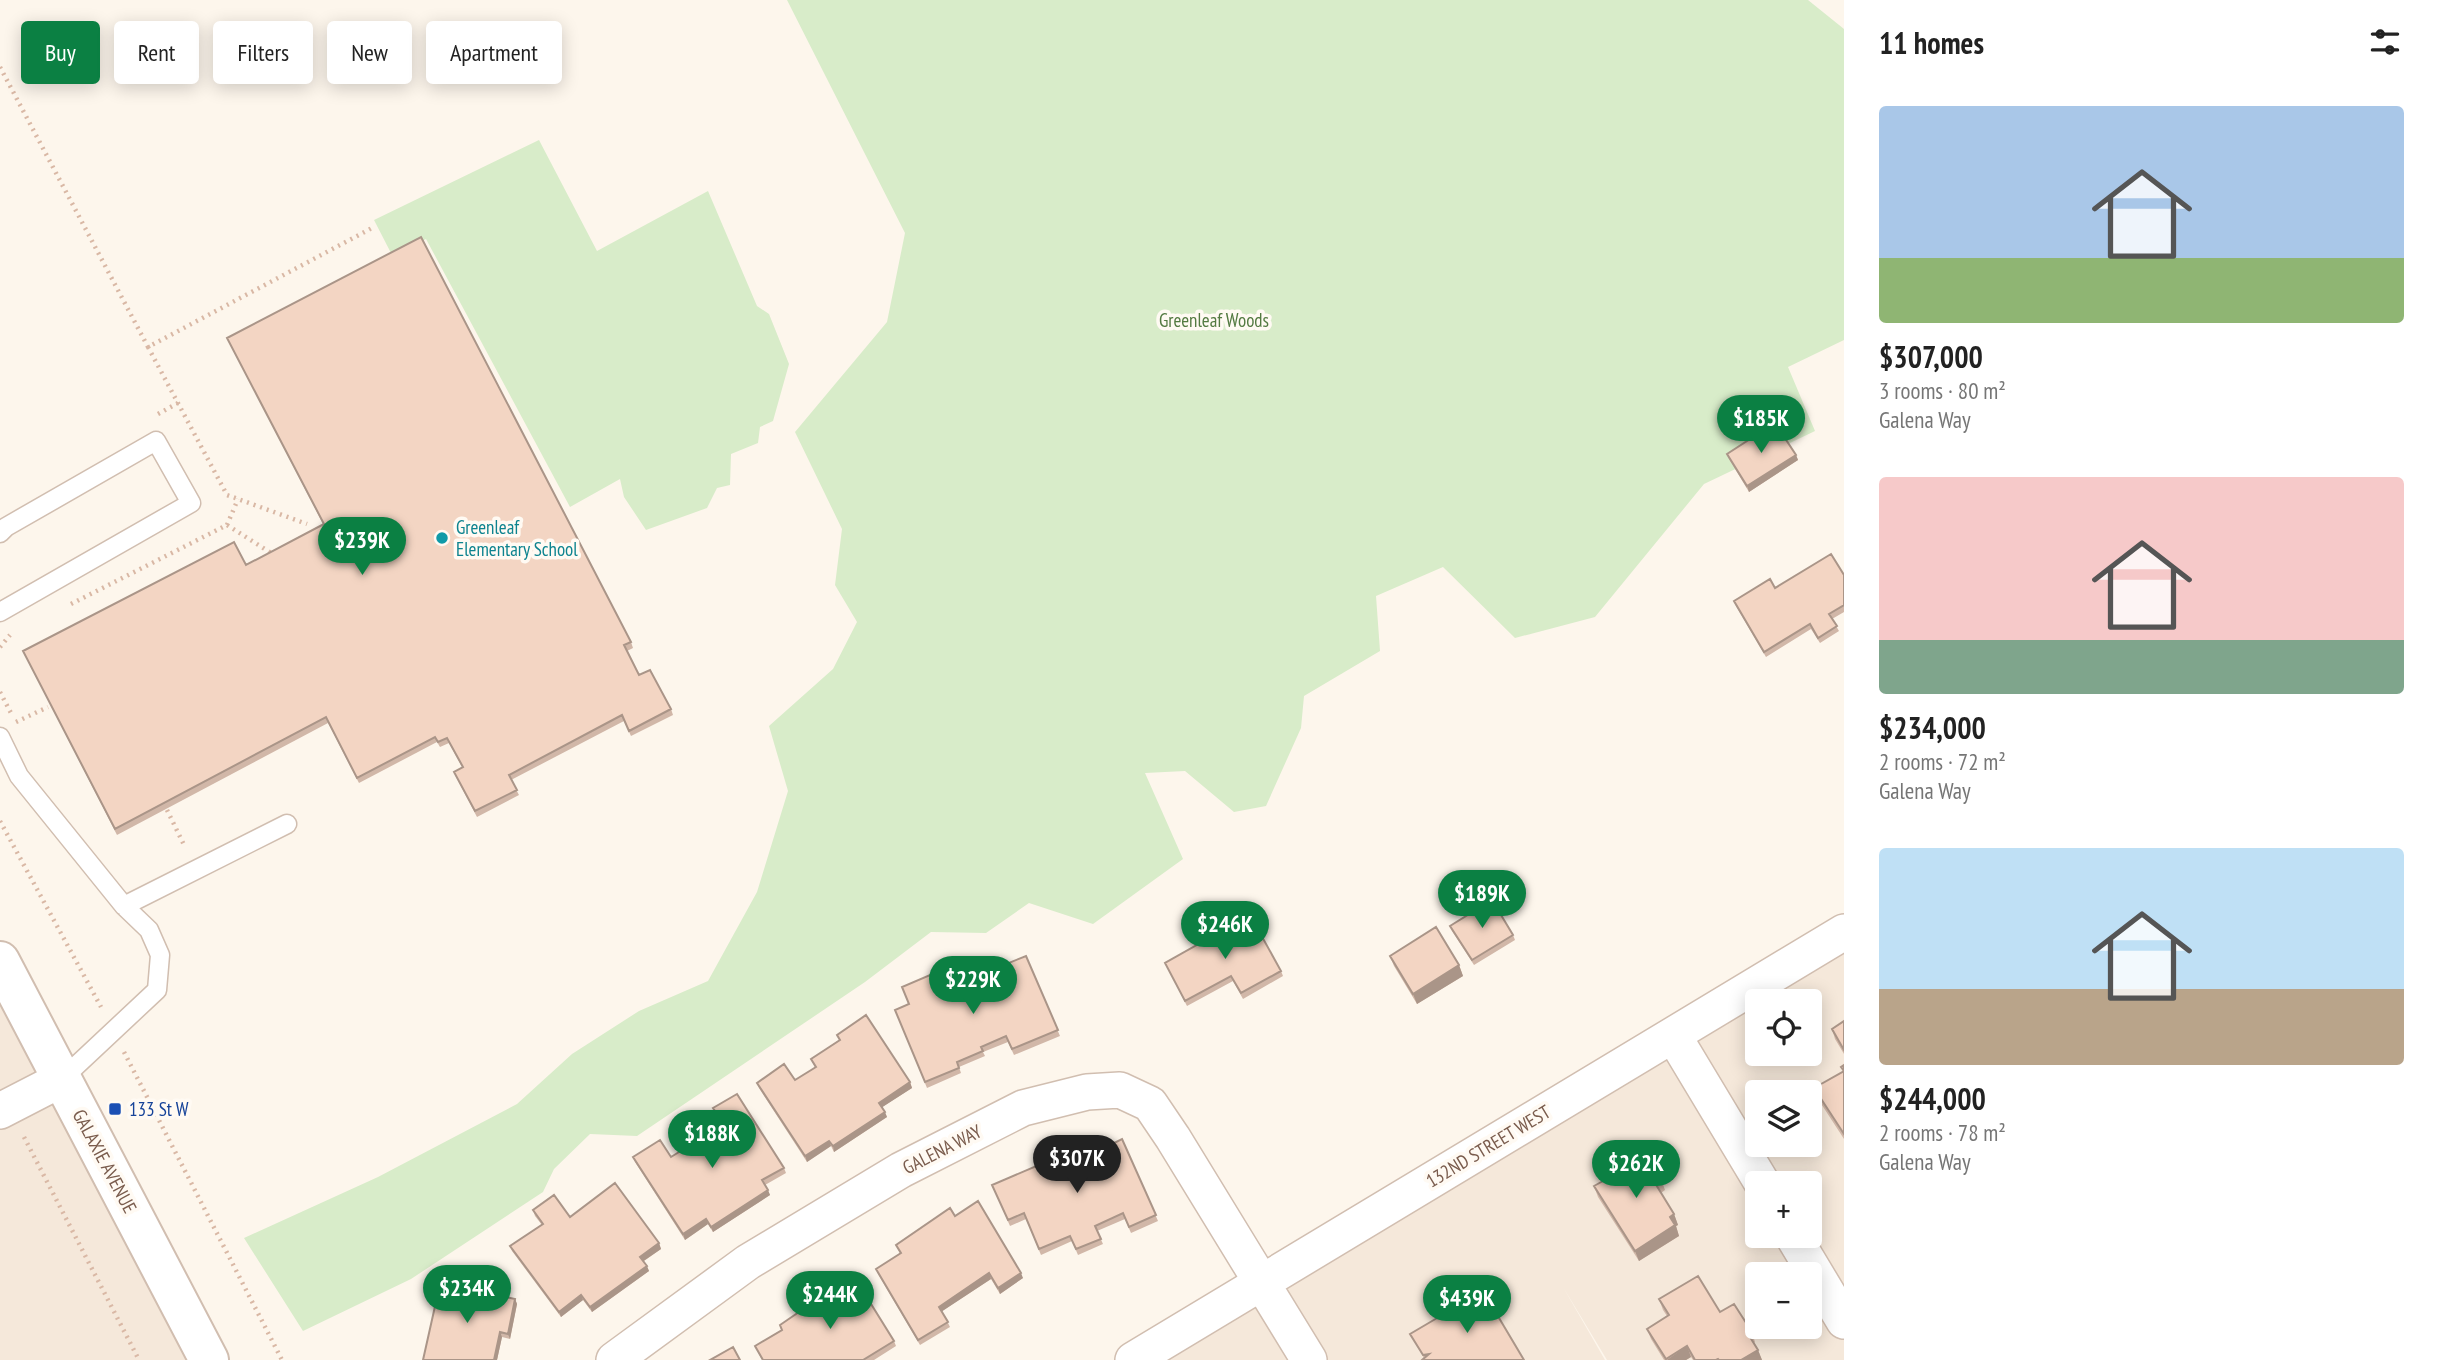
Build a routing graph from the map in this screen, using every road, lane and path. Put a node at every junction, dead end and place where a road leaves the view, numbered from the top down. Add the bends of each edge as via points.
1 (0, 67) edge
2 (372, 228) dead end
3 (148, 347) junction
4 (238, 499) junction
5 (307, 524) dead end
6 (227, 525) junction
7 (0, 533) edge
8 (271, 553) edge
9 (59, 610) dead end
10 (0, 612) edge
11 (11, 634) dead end
12 (0, 647) edge
13 (0, 692) edge
14 (48, 707) edge
15 (0, 737) edge
16 (167, 810) edge
17 (0, 821) edge
18 (287, 824) dead end
19 (196, 870) junction
20 (124, 906) junction
21 (1844, 932) edge
22 (0, 961) edge
23 (114, 1031) junction
24 (1673, 1035) junction
25 (62, 1079) junction
26 (12, 1123) edge
27 (1755, 1171) edge
28 (1800, 1248) edge
29 (1261, 1283) junction
30 (1844, 1321) edge
31 (139, 1360) edge
32 (209, 1360) edge
33 (282, 1360) edge
34 (614, 1360) edge
35 (1133, 1360) edge
36 (1309, 1360) edge

1 - 3 path
2 - 3 path
3 - 4 path via 227,495
4 - 5 path
4 - 6 path
6 - 8 path
6 - 9 path
7 - 10 lane via 156,441 191,503
11 - 12 path
13 - 14 path via 16,722
15 - 20 lane via 19,776
16 - 19 path
17 - 23 path
18 - 19 lane
19 - 20 lane
20 - 23 lane via 149,930 160,955 157,990
21 - 24 street, 132ND STREET WEST
22 - 25 street, GALAXIE AVENUE
23 - 25 lane
23 - 33 path
24 - 27 street
24 - 29 street, 132ND STREET WEST
25 - 26 street
25 - 32 street, GALAXIE AVENUE
26 - 31 path
28 - 30 street
29 - 34 street, GALENA WAY via 1150,1104 1120,1090 1087,1092 1023,1108 901,1170 748,1262
29 - 35 street, 132ND STREET WEST
29 - 36 street, GALENA WAY

